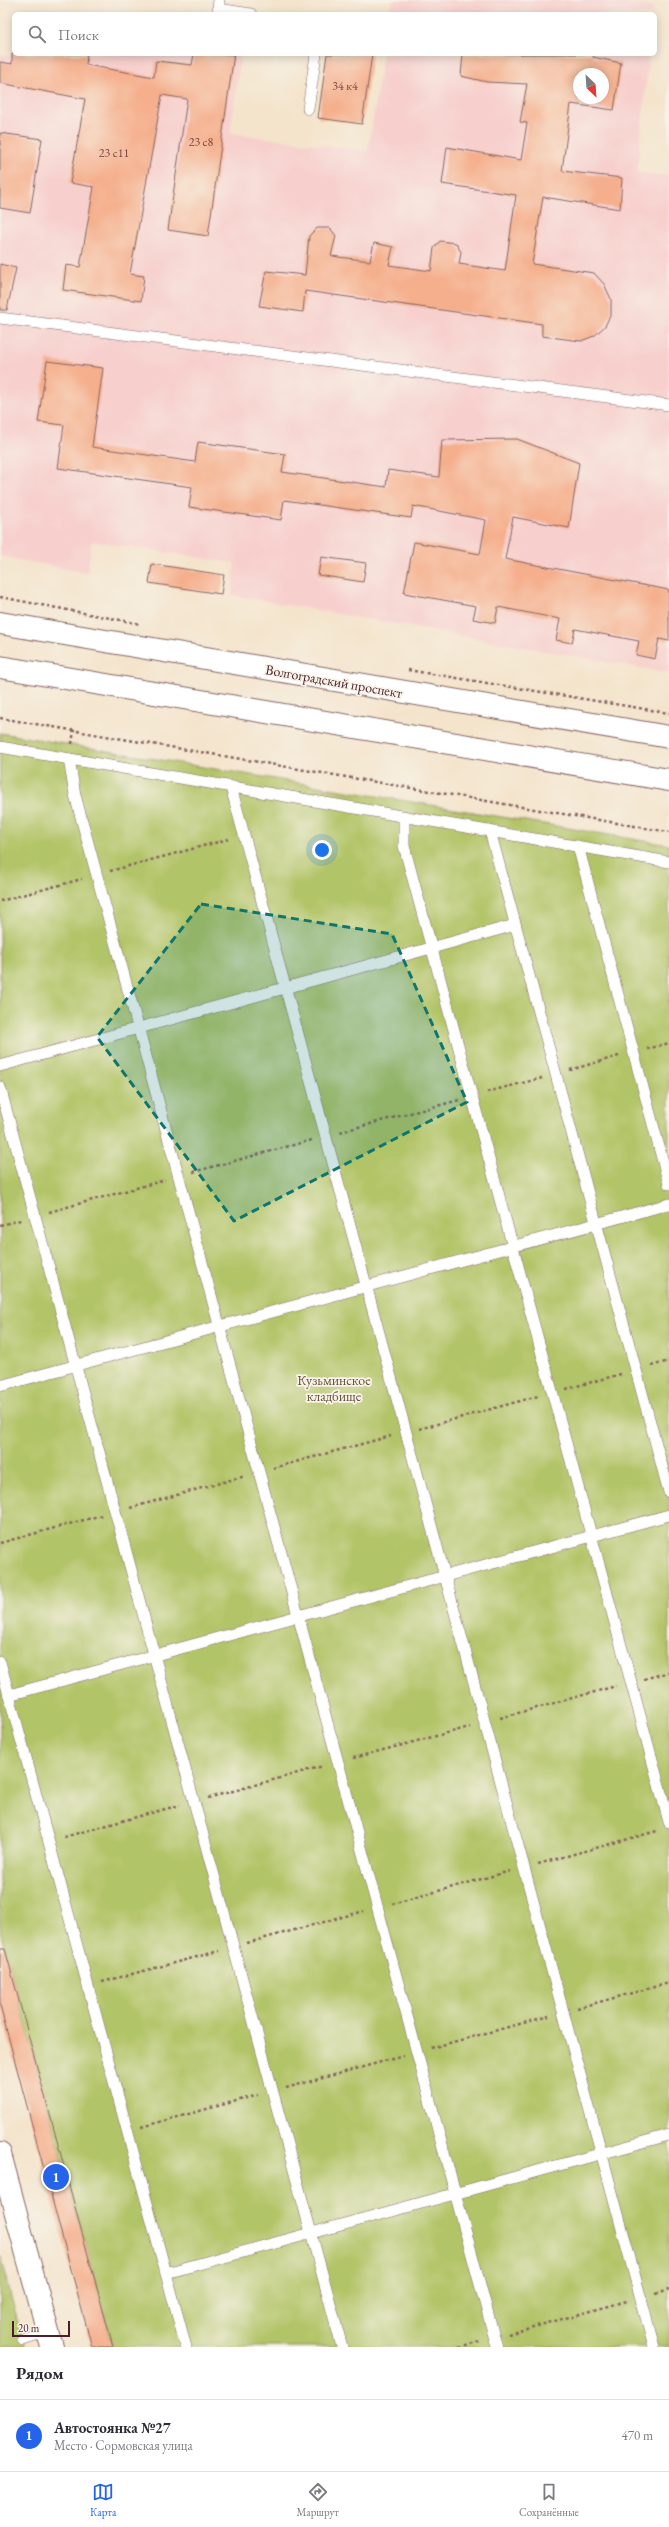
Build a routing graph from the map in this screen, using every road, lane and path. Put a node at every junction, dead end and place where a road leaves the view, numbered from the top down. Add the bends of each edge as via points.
1 (219, 0) edge
2 (238, 12) edge
3 (316, 56) edge
4 (308, 109) dead end
5 (0, 318) edge
6 (669, 405) edge
7 (0, 597) edge
8 (0, 623) edge
9 (148, 626) dead end
10 (0, 667) edge
11 (401, 668) dead end
12 (669, 713) edge
13 (0, 718) edge
14 (669, 737) edge
15 (0, 747) edge
16 (69, 759) junction
17 (669, 780) edge
18 (231, 787) junction
19 (404, 816) junction
20 (490, 832) junction
21 (669, 832) edge
22 (243, 835) junction
23 (578, 846) junction
24 (669, 862) edge
25 (97, 875) junction
26 (0, 901) edge
27 (516, 925) junction
28 (431, 948) junction
29 (284, 988) junction
30 (138, 1028) junction
31 (0, 1066) edge
32 (0, 1087) edge
33 (669, 1184) edge
34 (669, 1204) edge
35 (596, 1224) junction
36 (512, 1247) junction
37 (365, 1286) junction
38 (220, 1326) junction
39 (669, 1361) edge
40 (76, 1366) junction
41 (636, 1370) junction
42 (0, 1386) edge
43 (552, 1392) junction
44 (405, 1432) junction
45 (259, 1472) junction
46 (669, 1492) edge
47 (115, 1512) junction
48 (669, 1515) edge
49 (591, 1536) junction
50 (0, 1543) edge
51 (444, 1576) junction
52 (298, 1616) junction
53 (154, 1655) junction
54 (0, 1662) edge
55 (669, 1672) edge
56 (631, 1682) junction
57 (9, 1695) junction
58 (484, 1723) junction
59 (338, 1762) junction
60 (194, 1802) junction
61 (669, 1822) edge
62 (49, 1841) junction
63 (669, 1983) edge
64 (562, 2012) junction
65 (417, 2052) junction
66 (273, 2091) junction
67 (127, 2131) junction
68 (669, 2135) edge
69 (0, 2154) edge
70 (601, 2154) junction
71 (455, 2194) junction
72 (311, 2233) junction
73 (166, 2272) junction
74 (669, 2290) edge
75 (640, 2298) junction
76 (23, 2340) dead end
77 (50, 2340) edge
78 (496, 2342) edge
79 (186, 2347) edge
80 (342, 2347) edge
81 (459, 2347) edge
82 (654, 2347) edge

1 - 2 lane via 218,9
3 - 4 lane
5 - 6 lane
7 - 9 path
8 - 14 main road, Волгоградский проспект
10 - 17 main road
11 - 12 path
13 - 21 path
15 - 16 lane
16 - 18 lane
16 - 25 lane via 75,795
18 - 19 lane
18 - 22 lane
19 - 20 lane
19 - 28 lane via 404,846
20 - 23 lane
20 - 27 lane
22 - 25 path
22 - 29 lane
23 - 24 lane
23 - 33 lane
25 - 26 path
25 - 30 lane
27 - 28 lane
27 - 35 lane
28 - 29 lane
28 - 36 lane
29 - 30 lane
29 - 37 lane
30 - 31 lane
30 - 38 lane
32 - 40 lane
34 - 35 lane
35 - 36 lane
35 - 41 lane
36 - 37 lane
36 - 43 lane
37 - 38 lane
37 - 44 lane
38 - 40 lane
38 - 45 lane
39 - 41 path
40 - 42 lane
40 - 47 lane
41 - 43 path
41 - 46 lane
43 - 44 path
43 - 49 lane
44 - 45 path
44 - 51 lane
45 - 47 path
45 - 52 lane
47 - 50 path
47 - 53 lane
48 - 49 lane
49 - 51 lane
49 - 56 lane
51 - 52 lane
51 - 58 lane
52 - 53 lane
52 - 59 lane
53 - 57 lane
53 - 60 lane
54 - 57 lane
55 - 56 path
56 - 58 path
56 - 61 lane
57 - 62 lane
58 - 59 path
58 - 64 lane
59 - 60 path
59 - 65 lane
60 - 62 path
60 - 66 lane
62 - 67 lane
63 - 64 path
64 - 65 path
64 - 70 lane
65 - 66 path
65 - 71 lane
66 - 67 path
66 - 72 lane
67 - 73 lane
68 - 70 lane
69 - 77 main road
70 - 71 lane
70 - 75 lane
71 - 72 lane
71 - 78 lane
72 - 73 lane
72 - 80 lane
73 - 79 lane
74 - 75 path
75 - 78 path
75 - 82 lane
76 - 77 lane
78 - 81 path

